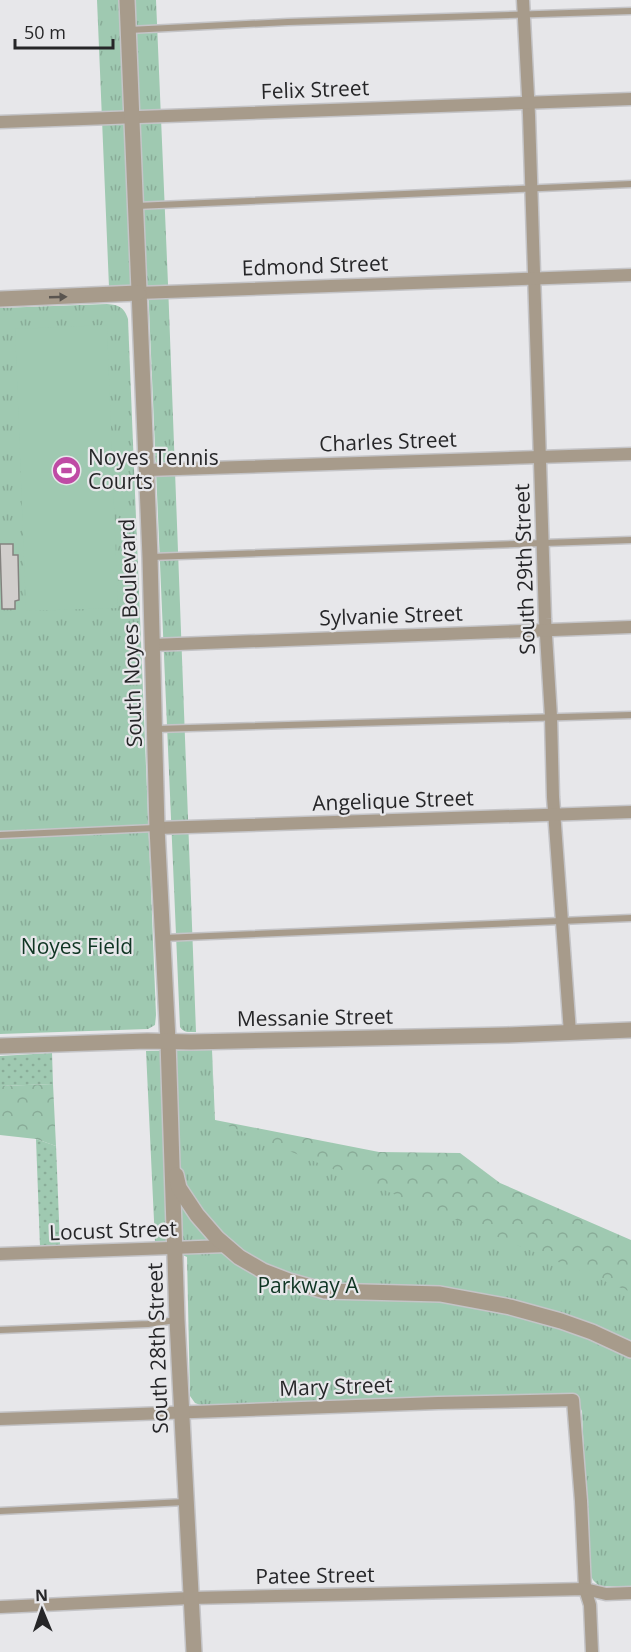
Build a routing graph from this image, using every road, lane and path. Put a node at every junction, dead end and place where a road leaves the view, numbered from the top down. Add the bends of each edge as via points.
1 (127, 0) edge
2 (523, 0) edge
3 (631, 11) edge
4 (524, 14) junction
5 (128, 30) junction
6 (631, 99) edge
7 (528, 102) junction
8 (132, 116) junction
9 (0, 122) edge
10 (631, 184) edge
11 (531, 188) junction
12 (135, 207) junction
13 (631, 275) edge
14 (534, 279) junction
15 (138, 293) junction
16 (0, 299) edge
17 (631, 454) edge
18 (540, 457) junction
19 (147, 470) junction
20 (631, 540) edge
21 (542, 542) junction
22 (150, 557) junction
23 (631, 627) edge
24 (546, 630) junction
25 (152, 645) junction
26 (631, 715) edge
27 (551, 717) junction
28 (155, 729) junction
29 (631, 812) edge
30 (555, 815) junction
31 (157, 828) junction
32 (0, 835) edge
33 (631, 918) edge
34 (562, 921) junction
35 (162, 938) junction
36 (631, 1030) edge
37 (570, 1033) junction
38 (168, 1041) junction
39 (0, 1046) edge
40 (172, 1160) junction
41 (226, 1246) junction
42 (175, 1248) junction
43 (0, 1254) edge
44 (177, 1320) junction
45 (0, 1330) edge
46 (631, 1350) edge
47 (181, 1412) junction
48 (0, 1419) edge
49 (186, 1502) junction
50 (0, 1511) edge
51 (585, 1589) junction
52 (631, 1593) edge
53 (191, 1598) junction
54 (0, 1607) edge
55 (194, 1652) edge
56 (592, 1652) edge

1 - 5 street, South Noyes Boulevard
2 - 4 street, South 29th Street
3 - 4 lane
4 - 5 lane
4 - 7 street, South 29th Street
5 - 8 street, South Noyes Boulevard
6 - 7 street, Felix Street
7 - 8 street, Felix Street
7 - 11 street, South 29th Street
8 - 9 street, Felix Street
8 - 12 street, South Noyes Boulevard
10 - 11 lane
11 - 12 lane
11 - 14 street, South 29th Street
12 - 15 street, South Noyes Boulevard
13 - 14 street, Edmond Street
14 - 15 street, Edmond Street
14 - 18 street, South 29th Street
16 -> 15 street, Edmond Street
15 - 19 street, South Noyes Boulevard
17 - 18 street, Charles Street
18 - 19 street, Charles Street
18 - 21 street, South 29th Street
19 - 22 street, South Noyes Boulevard
20 - 21 lane
21 - 22 lane
21 - 24 street, South 29th Street
22 - 25 street, South Noyes Boulevard
23 - 24 street, Sylvanie Street
24 - 25 street, Sylvanie Street
24 - 27 street, South 29th Street
25 - 28 street, South Noyes Boulevard
26 - 27 lane
27 - 28 lane
27 - 30 street, South 29th Street
28 - 31 street, South Noyes Boulevard
29 - 30 street, Angelique Street
30 - 31 street, Angelique Street
30 - 34 street, South 29th Street
31 - 32 lane
31 - 35 street, South Noyes Boulevard
33 - 34 lane
34 - 35 lane
34 - 37 street, South 29th Street
35 - 38 street, South Noyes Boulevard
36 - 37 street, Messanie Street
37 - 38 street, Messanie Street
38 - 39 street, Messanie Street
38 - 40 street, South 28th Street
40 - 41 street via 179,1188 197,1215
40 - 42 street, South 28th Street
41 - 42 street, Locust Street
41 - 46 street via 263,1271 325,1291 440,1294 510,1307 582,1328
42 - 43 street, Locust Street
42 - 44 street, South 28th Street
44 - 45 lane
44 - 47 street, South 28th Street
47 - 48 street, Mary Street
47 - 49 street, South 28th Street
47 - 51 street, Mary Street via 573,1400
49 - 50 lane
49 - 53 street, South 28th Street
51 - 52 street, Patee Street via 606,1594
51 - 53 street, Patee Street
51 - 56 street via 590,1605
53 - 54 street, Patee Street
53 - 55 street, South 28th Street

